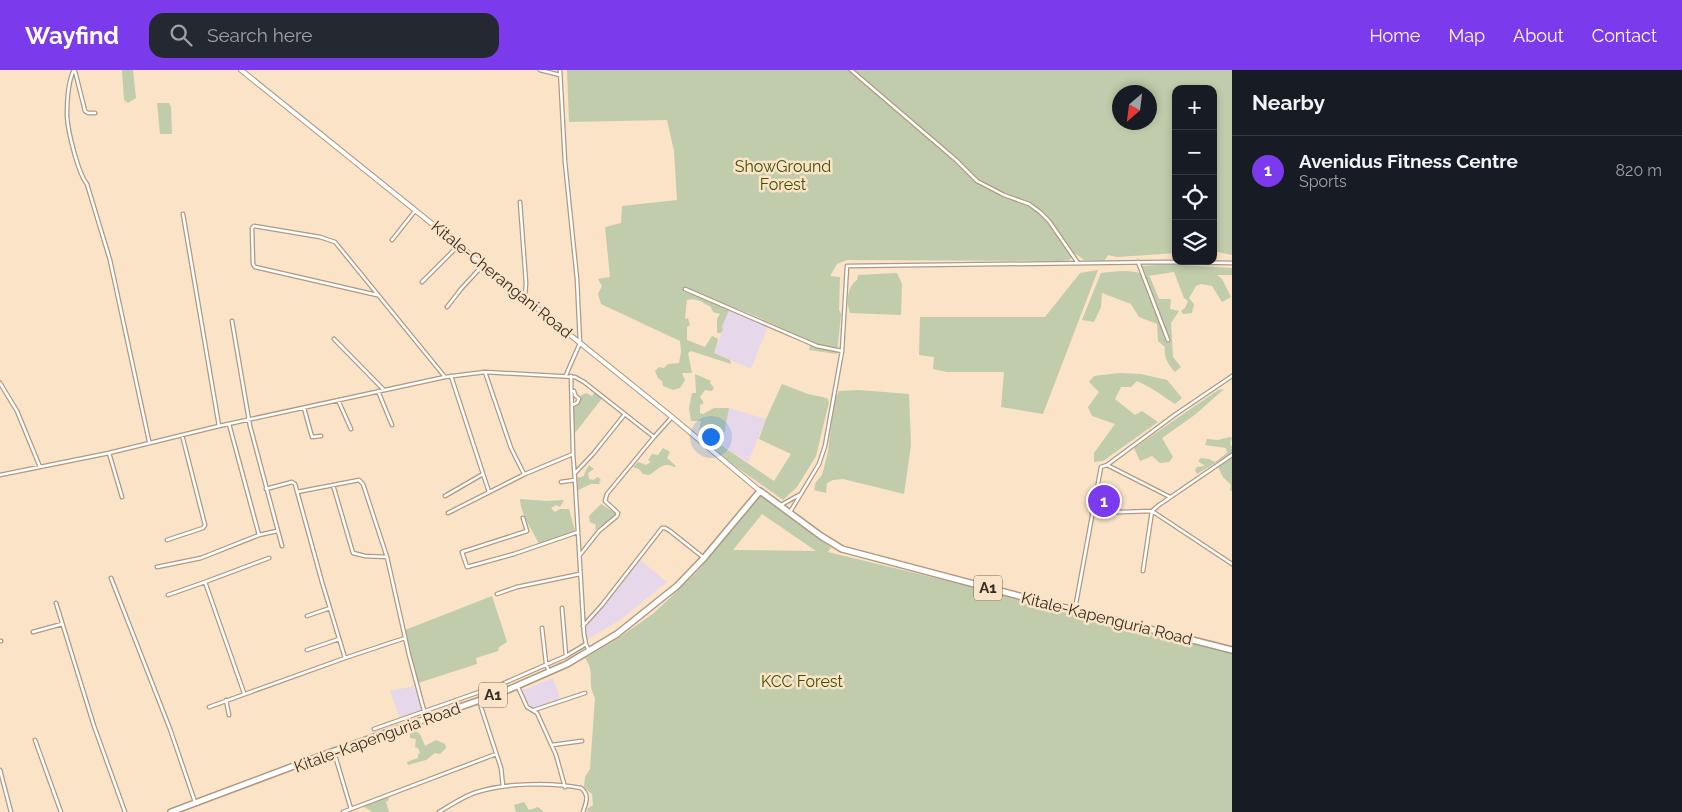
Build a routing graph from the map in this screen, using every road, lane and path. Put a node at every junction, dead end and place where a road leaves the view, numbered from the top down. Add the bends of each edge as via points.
1 (74, 70) edge
2 (241, 70) edge
3 (540, 70) edge
4 (560, 70) edge
5 (852, 70) edge
6 (560, 75) junction
7 (95, 113) dead end
8 (520, 202) dead end
9 (416, 210) junction
10 (183, 214) dead end
11 (392, 240) dead end
12 (459, 245) junction
13 (1138, 262) junction
14 (1078, 263) junction
15 (1232, 263) edge
16 (483, 265) junction
17 (422, 282) dead end
18 (685, 289) dead end
19 (377, 295) junction
20 (525, 298) junction
21 (447, 307) dead end
22 (232, 321) dead end
23 (334, 339) dead end
24 (1168, 340) dead end
25 (580, 343) junction
26 (842, 351) junction
27 (485, 372) junction
28 (566, 375) junction
29 (452, 376) junction
30 (571, 376) junction
31 (1232, 376) edge
32 (445, 377) junction
33 (0, 382) edge
34 (384, 390) junction
35 (378, 391) junction
36 (574, 392) dead end
37 (338, 400) junction
38 (572, 404) junction
39 (304, 408) junction
40 (625, 414) junction
41 (672, 417) junction
42 (249, 420) junction
43 (229, 424) junction
44 (392, 425) dead end
45 (219, 426) junction
46 (351, 429) dead end
47 (182, 435) junction
48 (321, 436) dead end
49 (654, 436) junction
50 (149, 442) junction
51 (109, 452) junction
52 (573, 454) junction
53 (1232, 455) edge
54 (1107, 465) junction
55 (40, 467) junction
56 (575, 473) junction
57 (0, 474) edge
58 (483, 474) junction
59 (524, 474) junction
60 (575, 480) junction
61 (561, 482) dead end
62 (333, 485) junction
63 (266, 489) junction
64 (760, 490) junction
65 (297, 492) junction
66 (489, 492) junction
67 (800, 494) junction
68 (445, 496) dead end
69 (122, 497) dead end
70 (1170, 497) junction
71 (781, 505) junction
72 (1152, 511) junction
73 (790, 512) junction
74 (1092, 513) junction
75 (448, 514) dead end
76 (523, 518) dead end
77 (278, 531) junction
78 (578, 532) junction
79 (259, 535) junction
80 (167, 540) dead end
81 (282, 546) dead end
82 (386, 556) junction
83 (580, 556) junction
84 (269, 558) dead end
85 (704, 558) junction
86 (1232, 564) edge
87 (157, 568) dead end
88 (1143, 571) dead end
89 (580, 574) junction
90 (112, 578) dead end
91 (205, 582) junction
92 (497, 594) dead end
93 (168, 595) dead end
94 (56, 603) dead end
95 (330, 608) junction
96 (562, 608) dead end
97 (1075, 609) junction
98 (307, 616) dead end
99 (62, 624) junction
100 (583, 626) junction
101 (542, 628) dead end
102 (33, 632) dead end
103 (405, 638) junction
104 (339, 640) junction
105 (586, 644) junction
106 (307, 650) dead end
107 (589, 650) junction
108 (1232, 650) edge
109 (566, 656) junction
110 (345, 658) junction
111 (547, 666) junction
112 (549, 672) junction
113 (518, 685) junction
114 (585, 693) dead end
115 (244, 694) junction
116 (226, 700) junction
117 (478, 700) junction
118 (209, 706) dead end
119 (532, 711) junction
120 (424, 712) junction
121 (229, 715) dead end
122 (426, 720) junction
123 (374, 729) dead end
124 (34, 740) dead end
125 (582, 741) dead end
126 (552, 745) junction
127 (334, 751) junction
128 (496, 754) junction
129 (0, 770) edge
130 (503, 786) junction
131 (565, 787) junction
132 (195, 802) junction
133 (351, 809) junction
134 (11, 812) edge
135 (62, 812) edge
136 (124, 812) edge
137 (171, 812) edge
138 (343, 812) edge
139 (439, 812) edge
140 (583, 812) edge

1 - 7 street via 85,111
1 - 50 street via 67,118 80,173 87,184 110,260
2 - 9 main road, Kitale-Cherangani Road
3 - 6 street
4 - 6 street
5 - 14 street via 977,181 1040,212
6 - 25 street
8 - 20 street
9 - 11 street
9 - 12 main road, Kitale-Cherangani Road
10 - 45 street
12 - 16 main road, Kitale-Cherangani Road
12 - 17 street
13 - 14 street
13 - 15 street
13 - 24 street
14 - 26 street via 847,266
16 - 20 main road, Kitale-Cherangani Road
16 - 21 street
18 - 26 street via 816,346
19 - 19 street via 255,267 252,264 252,228 332,240
19 - 32 street
20 - 25 main road, Kitale-Cherangani Road
22 - 42 street
23 - 34 street
25 - 28 street
25 - 41 main road, Kitale-Cherangani Road
26 - 67 street via 825,446 819,464
27 - 28 street
27 - 29 street
27 - 59 street via 511,448
28 - 30 street
29 - 32 street
29 - 58 street
30 - 38 street
30 - 40 street via 584,382
31 - 54 street
32 - 34 street
33 - 55 street via 17,411
34 - 35 street
35 - 37 street
35 - 44 street
36 - 38 street via 579,399
37 - 39 street
37 - 46 street
38 - 52 street
39 - 42 street
39 - 48 street via 312,438
40 - 49 street
40 - 56 street
41 - 49 street
41 - 64 main road, Kitale-Cherangani Road
42 - 43 street
42 - 63 street
43 - 45 street
43 - 79 street
45 - 47 street
47 - 50 street
47 - 80 street via 205,525
49 - 83 street via 606,497 606,502 618,513 617,516 599,531
50 - 51 street
51 - 55 street
51 - 69 street
52 - 56 street
52 - 59 street
53 - 70 street
54 - 70 street
54 - 74 street via 1100,469
55 - 57 street
56 - 60 street
58 - 66 street
58 - 68 street
59 - 66 street
60 - 61 street
60 - 78 street
62 - 65 street
62 - 82 street via 353,553
62 - 82 street via 359,480 363,484
63 - 65 street via 292,482
63 - 77 street
64 - 71 highway, Kitale-Kapenguria Road / A1
64 - 85 highway, Kitale-Kapenguria Road / A1
65 - 95 street
66 - 75 street
67 - 71 street
67 - 73 street
70 - 72 street
71 - 73 highway, Kitale-Kapenguria Road / A1
72 - 74 street
72 - 86 street
72 - 88 street
73 - 97 highway, Kitale-Kapenguria Road / A1 via 842,549
74 - 97 street
76 - 78 street via 527,531 462,552 467,567
77 - 79 street
77 - 81 street
78 - 83 street
79 - 87 street via 201,558
82 - 103 street
83 - 89 street
84 - 91 street
85 - 100 street via 662,528
85 - 107 highway, Kitale-Kapenguria Road / A1 via 648,611
89 - 92 street
89 - 100 street
90 - 132 street
91 - 93 street
91 - 115 street
94 - 99 street
95 - 98 street
95 - 104 street
96 - 109 street
97 - 108 highway, Kitale-Kapenguria Road / A1
99 - 102 street
99 - 136 street
100 - 105 street
101 - 111 street
103 - 110 street
103 - 120 street
104 - 106 street
104 - 110 street
105 - 107 street
105 - 109 street
107 - 112 highway, Kitale-Kapenguria Road / A1
109 - 111 street
110 - 115 street
111 - 112 street
111 - 120 street
112 - 113 highway, Kitale-Kapenguria Road / A1
113 - 117 highway, Kitale-Kapenguria Road / A1
113 - 119 street via 525,704
114 - 119 street
115 - 116 street
116 - 118 street
116 - 121 street
117 - 122 highway, Kitale-Kapenguria Road / A1
117 - 128 street
119 - 126 street via 537,713
120 - 122 street
120 - 123 street
122 - 127 highway, Kitale-Kapenguria Road / A1
124 - 135 street
125 - 126 street
126 - 131 street
127 - 132 highway, Kitale-Kapenguria Road / A1
127 - 133 street
128 - 130 street
128 - 133 street
129 - 134 street
130 - 131 street
130 - 139 street via 475,792
131 - 140 street via 584,790 587,800
132 - 137 highway, Kitale-Kapenguria Road / A1
133 - 138 street

